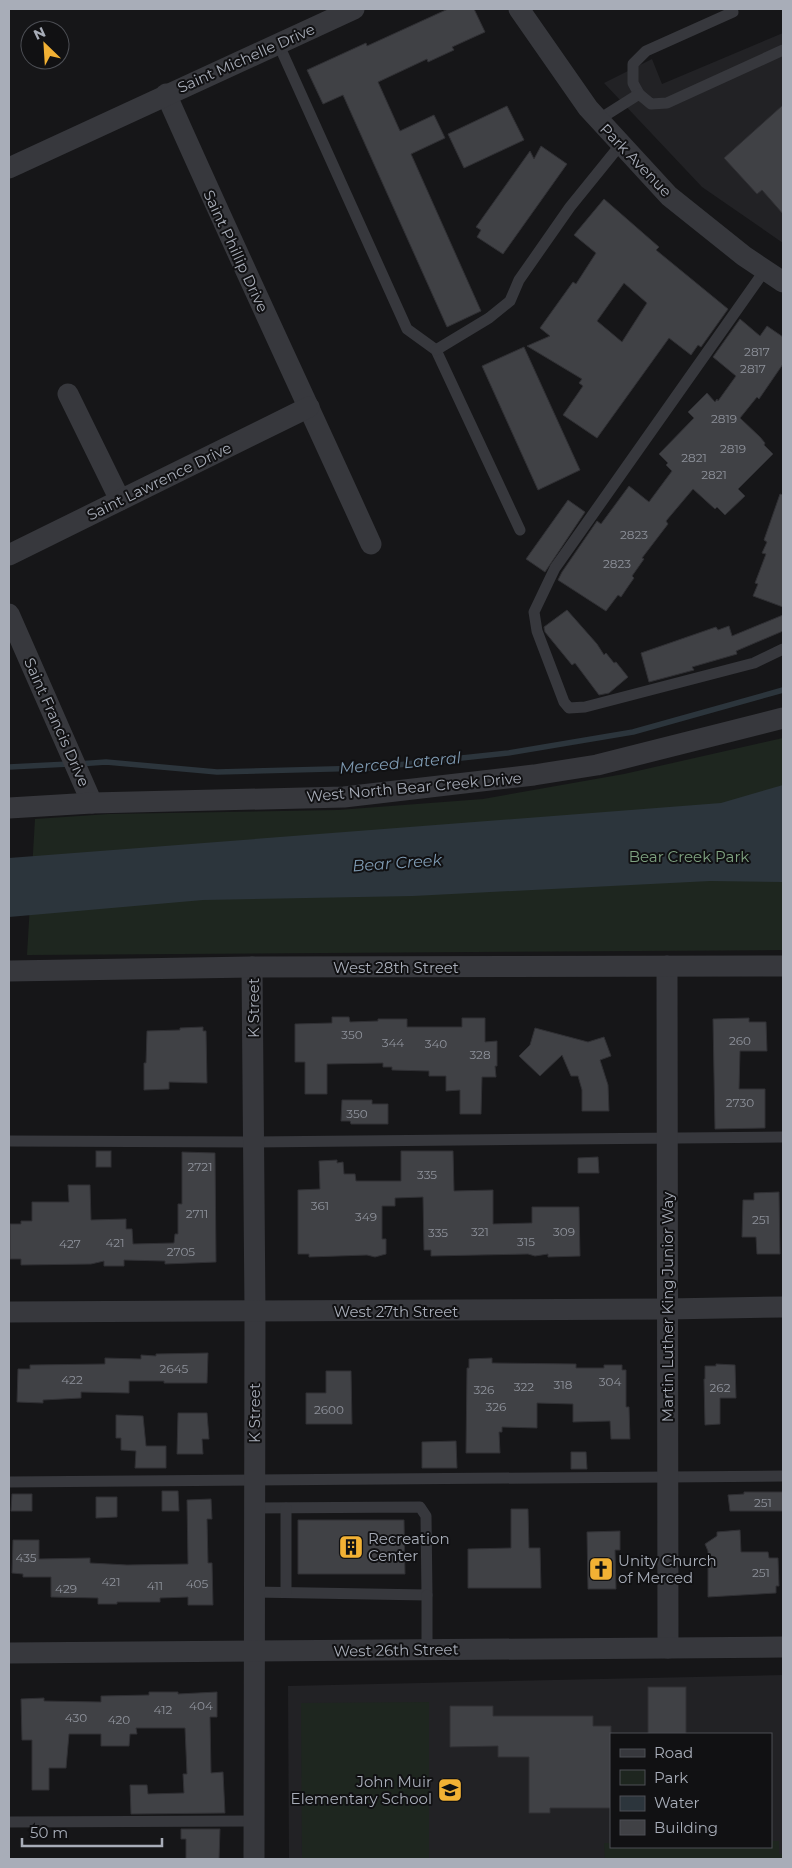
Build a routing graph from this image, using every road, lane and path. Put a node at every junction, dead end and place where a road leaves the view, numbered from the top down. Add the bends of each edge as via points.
1 (354, 9) edge
2 (519, 9) edge
3 (735, 10) edge
4 (278, 43) junction
5 (783, 50) edge
6 (166, 94) junction
7 (639, 94) junction
8 (598, 120) junction
9 (621, 144) junction
10 (9, 168) edge
11 (765, 270) junction
12 (783, 282) edge
13 (436, 350) junction
14 (68, 394) dead end
15 (309, 408) junction
16 (120, 500) junction
17 (520, 530) dead end
18 (371, 544) dead end
19 (9, 555) edge
20 (9, 614) edge
21 (783, 649) edge
22 (783, 718) edge
23 (90, 796) junction
24 (9, 808) edge
25 (667, 966) junction
26 (783, 966) edge
27 (252, 967) junction
28 (9, 971) edge
29 (783, 1137) edge
30 (667, 1138) junction
31 (9, 1141) edge
32 (254, 1142) junction
33 (783, 1308) edge
34 (667, 1310) junction
35 (255, 1311) junction
36 (9, 1312) edge
37 (667, 1476) junction
38 (783, 1476) edge
39 (254, 1480) junction
40 (9, 1482) edge
41 (254, 1508) junction
42 (286, 1508) junction
43 (254, 1592) junction
44 (286, 1592) junction
45 (427, 1594) junction
46 (783, 1647) edge
47 (668, 1648) junction
48 (427, 1650) junction
49 (254, 1652) junction
50 (9, 1653) edge
51 (254, 1821) junction
52 (9, 1822) edge
53 (254, 1859) edge

1 - 4 street, Saint Michelle Drive
2 - 8 street, Park Avenue
3 - 7 lane via 646,51 633,64 634,83
4 - 6 street, Saint Michelle Drive
4 - 13 lane via 407,329
5 - 7 lane via 667,103 651,104
6 - 10 street, Saint Michelle Drive
6 - 15 street, Saint Phillip Drive
7 - 8 lane
8 - 9 street, Park Avenue
9 - 11 street, Park Avenue via 669,196
9 - 13 lane via 570,207 519,280 510,301 489,318
11 - 12 street, Park Avenue
11 - 21 lane via 555,568 534,612 537,631 569,708 585,707 754,663
13 - 17 lane
14 - 16 street
15 - 16 street, Saint Lawrence Drive
15 - 18 street, Saint Phillip Drive
16 - 19 street, Saint Lawrence Drive
20 - 23 street, Saint Francis Drive
22 - 23 street, West North Bear Creek Drive via 596,765 534,776 344,797
23 - 24 street, West North Bear Creek Drive
25 - 26 street, West 28th Street
25 - 27 street, West 28th Street
25 - 30 street, Martin Luther King Junior Way
27 - 28 street, West 28th Street
27 - 32 street, K Street
29 - 30 lane
30 - 32 lane
30 - 34 street, Martin Luther King Junior Way
31 - 32 lane
32 - 35 street, K Street
33 - 34 street, West 27th Street
34 - 35 street, West 27th Street
34 - 37 street, Martin Luther King Junior Way
35 - 36 street, West 27th Street
35 - 39 street, K Street
37 - 38 lane
37 - 39 lane
37 - 47 street, Martin Luther King Junior Way
39 - 40 lane
39 - 41 street, K Street
41 - 42 lane
41 - 43 street, K Street
42 - 44 lane
42 - 45 lane via 420,1507 426,1516
43 - 44 lane
43 - 49 street, K Street
44 - 45 lane
45 - 48 lane
46 - 47 street, West 26th Street
47 - 48 street, West 26th Street
48 - 49 street, West 26th Street
49 - 50 street, West 26th Street
49 - 51 street, K Street
51 - 52 lane
51 - 53 street, K Street

